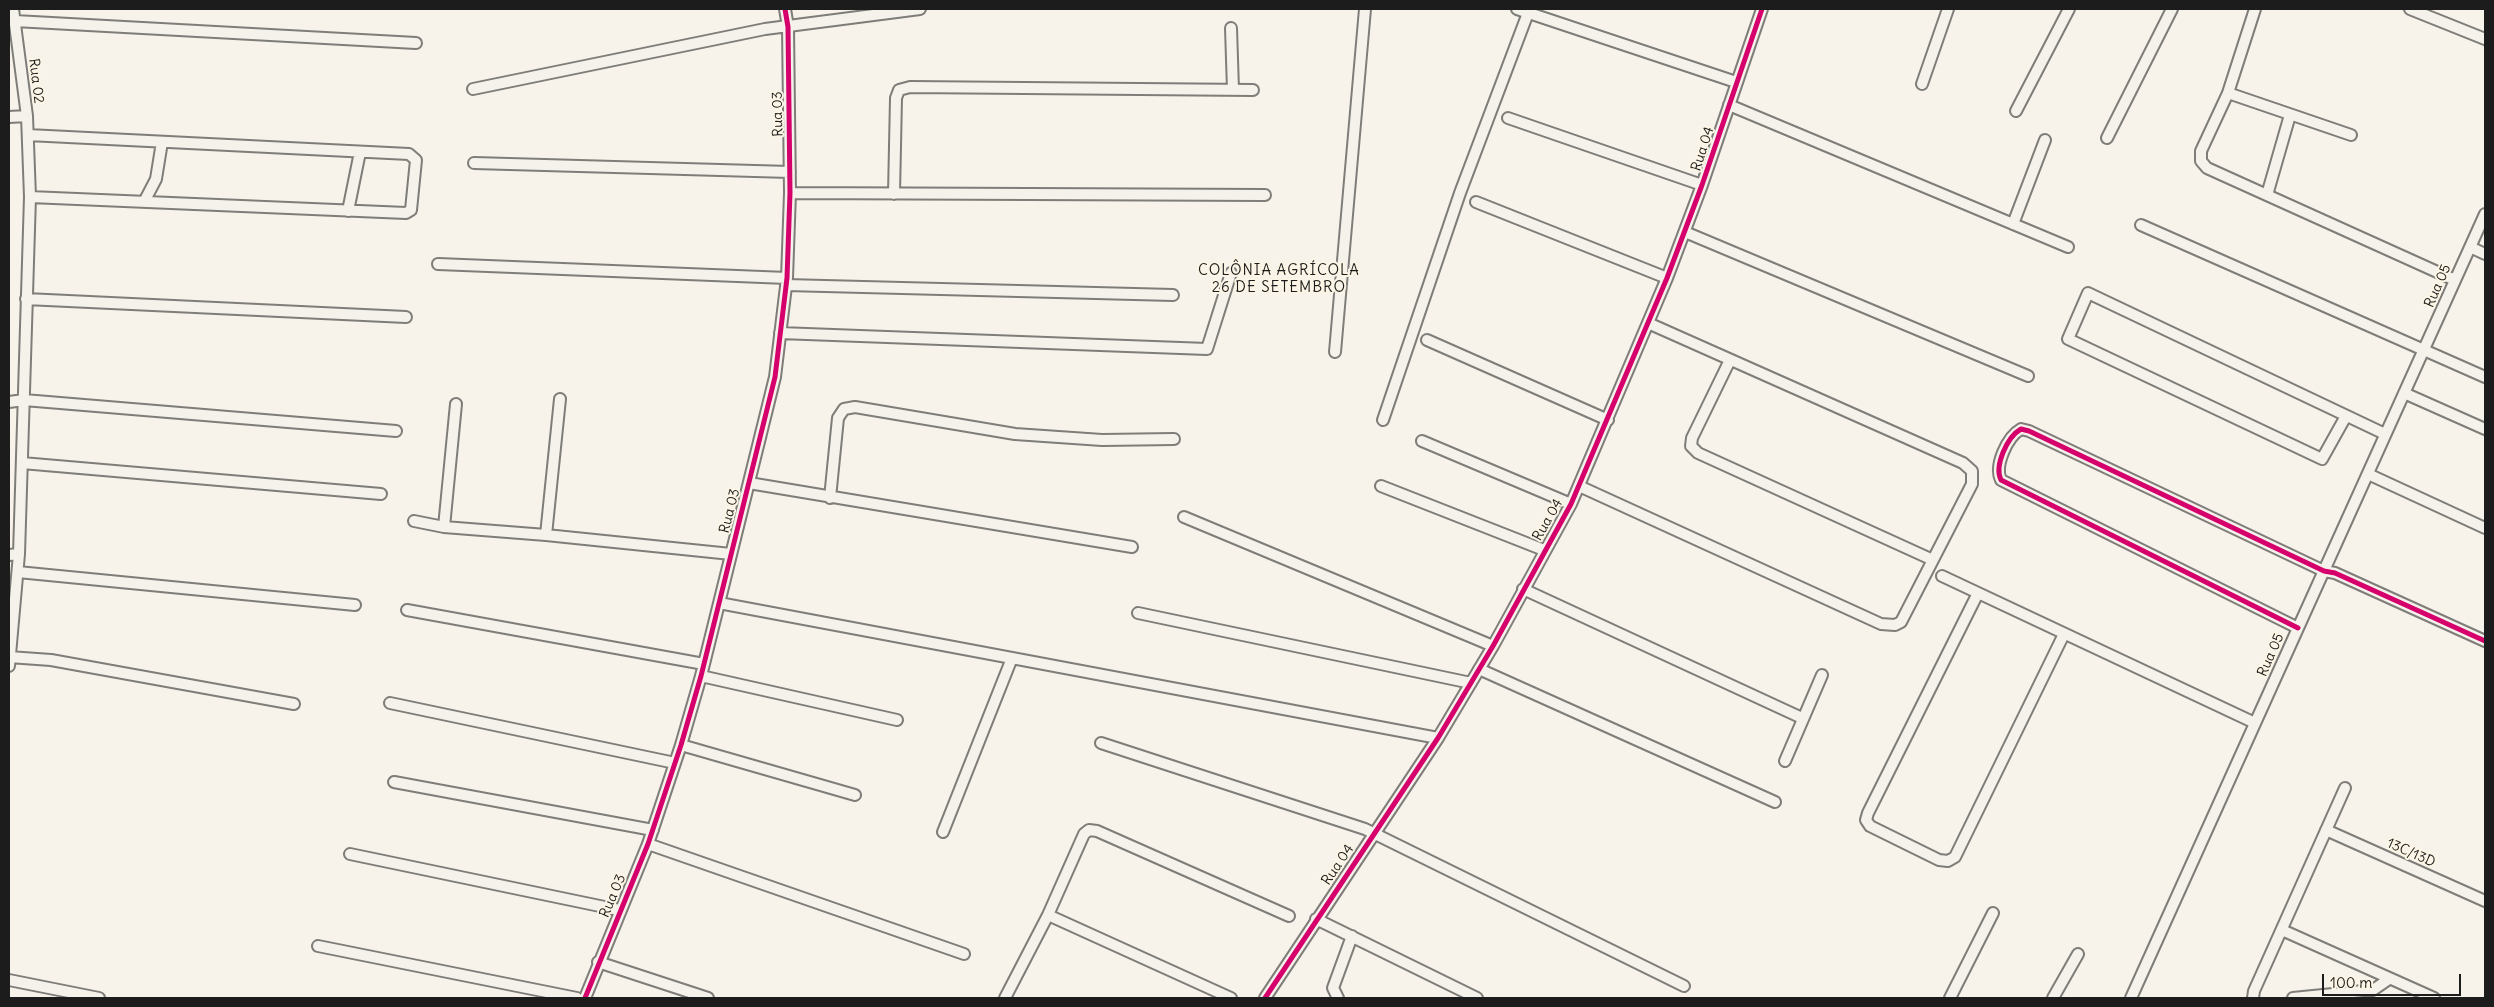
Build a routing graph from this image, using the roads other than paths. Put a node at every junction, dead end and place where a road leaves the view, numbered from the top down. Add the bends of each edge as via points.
1 (13, 9) edge
2 (785, 9) edge
3 (920, 9) edge
4 (1365, 9) edge
5 (1517, 9) edge
6 (1762, 9) edge
7 (1948, 9) edge
8 (2069, 9) edge
9 (2172, 9) edge
10 (2255, 9) edge
11 (2410, 9) edge
12 (1528, 12) junction
13 (15, 21) junction
14 (788, 27) junction
15 (1231, 28) dead end
16 (2485, 39) edge
17 (416, 43) dead end
18 (1736, 82) junction
19 (1922, 84) dead end
20 (473, 89) dead end
21 (1233, 90) junction
22 (1253, 90) dead end
23 (2228, 93) junction
24 (1729, 105) junction
25 (2016, 112) dead end
26 (2290, 114) junction
27 (27, 116) junction
28 (9, 117) edge
29 (1508, 118) dead end
30 (28, 135) junction
31 (2351, 135) dead end
32 (2107, 138) dead end
33 (2045, 140) dead end
34 (162, 142) junction
35 (360, 152) junction
36 (474, 163) dead end
37 (790, 172) junction
38 (1702, 185) junction
39 (790, 193) junction
40 (894, 194) junction
41 (1265, 194) dead end
42 (2267, 195) junction
43 (30, 197) junction
44 (144, 202) junction
45 (1476, 202) dead end
46 (348, 211) junction
47 (2485, 214) edge
48 (2014, 224) junction
49 (2141, 225) dead end
50 (1685, 232) junction
51 (2068, 247) dead end
52 (2470, 247) junction
53 (2485, 254) edge
54 (438, 264) dead end
55 (1231, 273) dead end
56 (1667, 278) junction
57 (2456, 280) junction
58 (786, 281) junction
59 (1173, 296) dead end
60 (26, 299) junction
61 (406, 317) dead end
62 (1648, 323) junction
63 (780, 333) junction
64 (1428, 340) dead end
65 (2424, 350) junction
66 (1335, 352) dead end
67 (1730, 360) junction
68 (2028, 376) dead end
69 (2485, 377) edge
70 (2404, 393) junction
71 (560, 399) dead end
72 (24, 400) junction
73 (9, 402) edge
74 (456, 404) dead end
75 (2346, 416) junction
76 (1383, 420) dead end
77 (1608, 420) junction
78 (2485, 429) edge
79 (396, 431) dead end
80 (2385, 434) junction
81 (1174, 439) dead end
82 (1422, 442) dead end
83 (22, 463) junction
84 (2368, 474) junction
85 (749, 483) junction
86 (1381, 486) dead end
87 (1579, 486) junction
88 (381, 494) dead end
89 (830, 498) junction
90 (1571, 504) junction
91 (1184, 517) dead end
92 (414, 521) dead end
93 (444, 527) junction
94 (2485, 528) edge
95 (546, 534) junction
96 (1132, 547) dead end
97 (1544, 550) junction
98 (731, 554) junction
99 (14, 555) edge
100 (1933, 560) junction
101 (2324, 571) junction
102 (18, 572) junction
103 (1942, 576) dead end
104 (1523, 589) junction
105 (1978, 593) junction
106 (719, 603) junction
107 (354, 605) dead end
108 (407, 610) dead end
109 (1138, 613) dead end
110 (2298, 628) junction
111 (2064, 634) junction
112 (2485, 640) edge
113 (1493, 646) junction
114 (9, 657) edge
115 (1012, 658) junction
116 (704, 664) junction
117 (9, 666) edge
118 (1479, 669) junction
119 (1822, 675) dead end
120 (700, 676) junction
121 (1471, 683) junction
122 (390, 703) dead end
123 (294, 704) dead end
124 (1802, 718) junction
125 (896, 720) dead end
126 (2255, 723) junction
127 (1438, 738) junction
128 (1101, 742) dead end
129 (681, 745) junction
130 (1785, 761) dead end
131 (675, 764) junction
132 (394, 782) dead end
133 (2345, 788) dead end
134 (855, 795) dead end
135 (1775, 802) dead end
136 (653, 830) junction
137 (2326, 830) junction
138 (942, 832) dead end
139 (1373, 834) junction
140 (648, 844) junction
141 (350, 854) dead end
142 (2485, 901) edge
143 (619, 910) junction
144 (1993, 913) dead end
145 (1048, 915) junction
146 (1289, 916) dead end
147 (1316, 919) junction
148 (2282, 930) junction
149 (1352, 936) junction
150 (318, 946) dead end
151 (964, 954) dead end
152 (2078, 954) dead end
153 (598, 962) junction
154 (2389, 979) junction
155 (9, 980) edge
156 (1684, 986) dead end
157 (99, 998) edge
158 (576, 998) edge
159 (584, 998) edge
160 (708, 998) edge
161 (1005, 998) edge
162 (1231, 998) edge
163 (1265, 998) edge
164 (1338, 998) edge
165 (1477, 998) edge
166 (1950, 998) edge
167 (2054, 998) edge
168 (2131, 998) edge
169 (2253, 998) edge
170 (2292, 998) edge
171 (2434, 998) edge

1 - 13 street, Rua 02
2 - 14 street, Rua 03
3 - 14 street
4 - 66 street
5 - 12 street
6 - 18 street, Rua 04
7 - 19 street
8 - 25 street
9 - 32 street
10 - 23 street
11 - 16 street
12 - 18 street
12 - 76 street via 1460,193
13 - 17 street
13 - 27 street, Rua 02
14 - 20 street
14 - 37 street, Rua 03
15 - 21 street
18 - 24 street, Rua 04
21 - 22 street
21 - 40 street via 920,87 899,90 896,98
23 - 26 street
23 - 42 street via 2201,151 2201,161 2207,168
24 - 38 street, Rua 04
24 - 48 street
26 - 31 street
26 - 42 street
27 - 28 street
27 - 30 street, Rua 02
29 - 38 street
30 - 34 street
30 - 43 street, Rua 02
33 - 48 street
34 - 35 street
34 - 44 street via 156,179
35 - 46 street
35 - 46 street via 409,154 416,160 411,210 406,213
36 - 37 street
37 - 39 street, Rua 03
38 - 50 street, Rua 04
39 - 40 street
39 - 58 street, Rua 03
40 - 41 street
42 - 57 street
43 - 44 street
43 - 60 street, Rua 02
44 - 46 street
45 - 56 street
47 - 52 street, Rua 05
48 - 51 street
49 - 65 street
50 - 56 street, Rua 04
50 - 68 street
52 - 53 street
52 - 57 street, Rua 05
54 - 58 street
55 - 63 street via 1207,348
56 - 62 street, Rua 04
57 - 65 street, Rua 05
58 - 59 street
58 - 63 street, Rua 03
60 - 61 street
60 - 72 street, Rua 02
62 - 67 street
62 - 77 street, Rua 04
63 - 85 street, Rua 03 via 775,377
64 - 77 street
65 - 69 street
65 - 70 street, Rua 05
67 - 100 street via 1692,438 1691,446 1698,453
67 - 100 street via 1963,464 1972,472 1972,484
70 - 78 street
70 - 80 street, Rua 05
71 - 95 street
72 - 73 street
72 - 79 street
72 - 83 street, Rua 02
74 - 93 street
75 - 75 street via 2088,293 2068,338 2322,459
75 - 80 street
77 - 87 street, Rua 04
80 - 84 street, Rua 05
81 - 89 street via 1102,440 1015,434 855,407 844,409 838,418
82 - 90 street
83 - 88 street
83 - 99 street, Rua 02
84 - 94 street
84 - 101 street, Rua 05
85 - 89 street
85 - 98 street, Rua 03
86 - 97 street
87 - 90 street, Rua 04
87 - 100 street via 1881,624 1895,626 1901,622
89 - 96 street
90 - 97 street, Rua 04
91 - 113 street
92 - 93 street
93 - 95 street
95 - 98 street
97 - 104 street, Rua 04
98 - 106 street, Rua 03
99 - 102 street, Rua 02
101 - 110 street, Rua 05
101 - 110 street via 2029,431 2021,429 2013,434 1998,466 2001,480
101 - 112 street
102 - 107 street
102 - 114 street, Rua 02
103 - 105 street
104 - 113 street, Rua 04
104 - 124 street
105 - 111 street
105 - 111 street via 1866,820 1870,826 1939,860 1948,861 1955,856
106 - 115 street
106 - 116 street, Rua 03
108 - 116 street
109 - 121 street
110 - 126 street, Rua 05
111 - 126 street
113 - 118 street, Rua 04
114 - 117 street, Rua 02
114 - 123 street via 51,660
115 - 127 street
115 - 138 street
116 - 120 street, Rua 03
118 - 121 street, Rua 04
118 - 135 street
119 - 124 street
120 - 125 street
120 - 129 street, Rua 03
121 - 127 street, Rua 04
122 - 131 street
124 - 130 street
126 - 168 street, Rua 05
127 - 139 street, Rua 04
128 - 139 street
129 - 131 street, Rua 03
129 - 134 street
131 - 136 street, Rua 03
132 - 136 street
133 - 137 street
136 - 140 street, Rua 03
137 - 142 street, 13C/13D
137 - 148 street
139 - 147 street, Rua 04
139 - 156 street
140 - 143 street, Rua 03
140 - 151 street
141 - 143 street
143 - 153 street, Rua 03
144 - 166 street
145 - 146 street via 1084,834 1089,830
145 - 161 street
145 - 162 street
147 - 149 street
147 - 163 street, Rua 04
148 - 154 street
148 - 169 street
149 - 164 street via 1333,988
149 - 165 street
150 - 158 street
152 - 167 street
153 - 159 street, Rua 03
153 - 160 street
154 - 170 street via 2373,990
154 - 171 street
155 - 157 street

